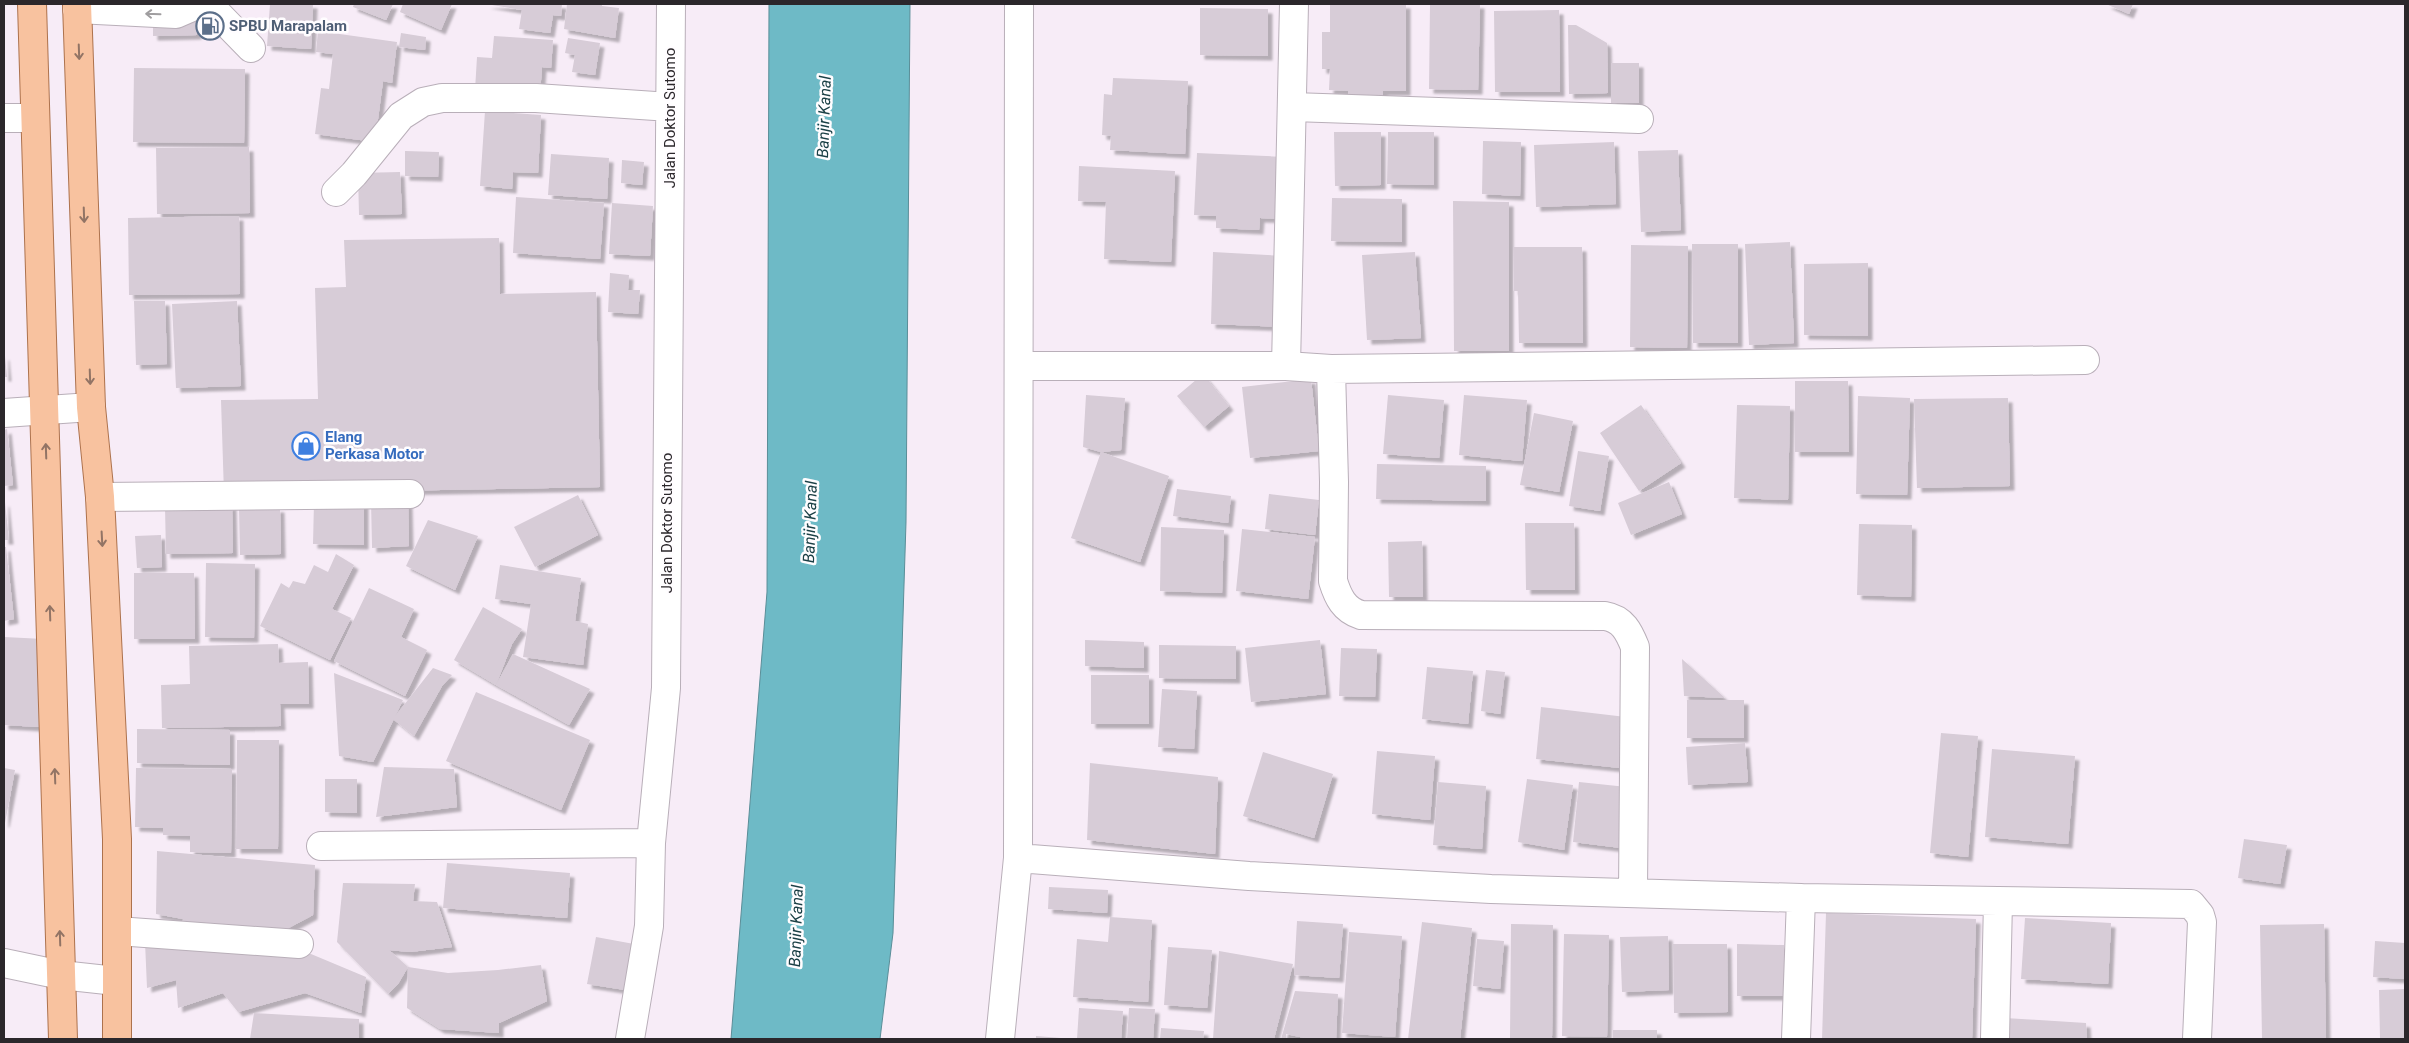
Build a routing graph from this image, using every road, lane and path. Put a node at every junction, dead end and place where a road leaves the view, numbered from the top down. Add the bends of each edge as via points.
1 (32, 4) edge
2 (199, 4) edge
3 (208, 4) edge
4 (671, 4) edge
5 (1019, 4) edge
6 (1294, 4) edge
7 (77, 6) edge
8 (251, 48) dead end
9 (670, 107) junction
10 (1293, 107) junction
11 (4, 118) edge
12 (35, 118) junction
13 (1639, 119) dead end
14 (336, 192) dead end
15 (2085, 360) dead end
16 (1019, 366) junction
17 (1286, 366) junction
18 (1331, 369) junction
19 (91, 408) junction
20 (44, 409) junction
21 (4, 413) edge
22 (410, 494) dead end
23 (100, 497) junction
24 (651, 843) junction
25 (321, 846) dead end
26 (1018, 858) junction
27 (1634, 893) junction
28 (1801, 898) junction
29 (1998, 901) junction
30 (116, 931) junction
31 (299, 944) dead end
32 (4, 963) edge
33 (61, 975) junction
34 (116, 982) junction
35 (63, 1039) edge
36 (117, 1039) edge
37 (630, 1039) edge
38 (1000, 1039) edge
39 (1796, 1039) edge
40 (1995, 1039) edge
41 (2197, 1039) edge

1 - 12 main road
2 -> 7 street via 176,14
3 - 8 street
4 - 9 street, Jalan Doktor Sutomo
5 - 16 street
6 - 10 street
7 -> 19 main road
9 - 14 street via 536,98 442,98 423,102 400,116
9 - 24 street, Jalan Doktor Sutomo via 666,688
10 - 13 street
10 - 17 street
11 - 12 street
12 - 20 main road
15 - 18 street
16 - 17 street
16 - 26 street
17 - 18 street
18 - 27 street via 1333,581 1345,607 1361,615 1605,616 1614,617 1628,630 1634,647
19 - 20 street
19 - 23 main road
20 - 21 street
33 -> 20 main road
22 - 23 street
23 -> 30 main road via 117,839
24 - 25 street
24 - 37 street, Jalan Doktor Sutomo via 649,926
26 - 27 street via 1269,877
26 - 38 street
27 - 28 street
28 - 29 street
28 - 39 street
29 - 40 street
29 - 41 street via 2191,904 2202,922
30 - 31 street
30 - 34 main road
32 - 33 street
33 - 34 street
33 - 35 main road
34 - 36 main road

